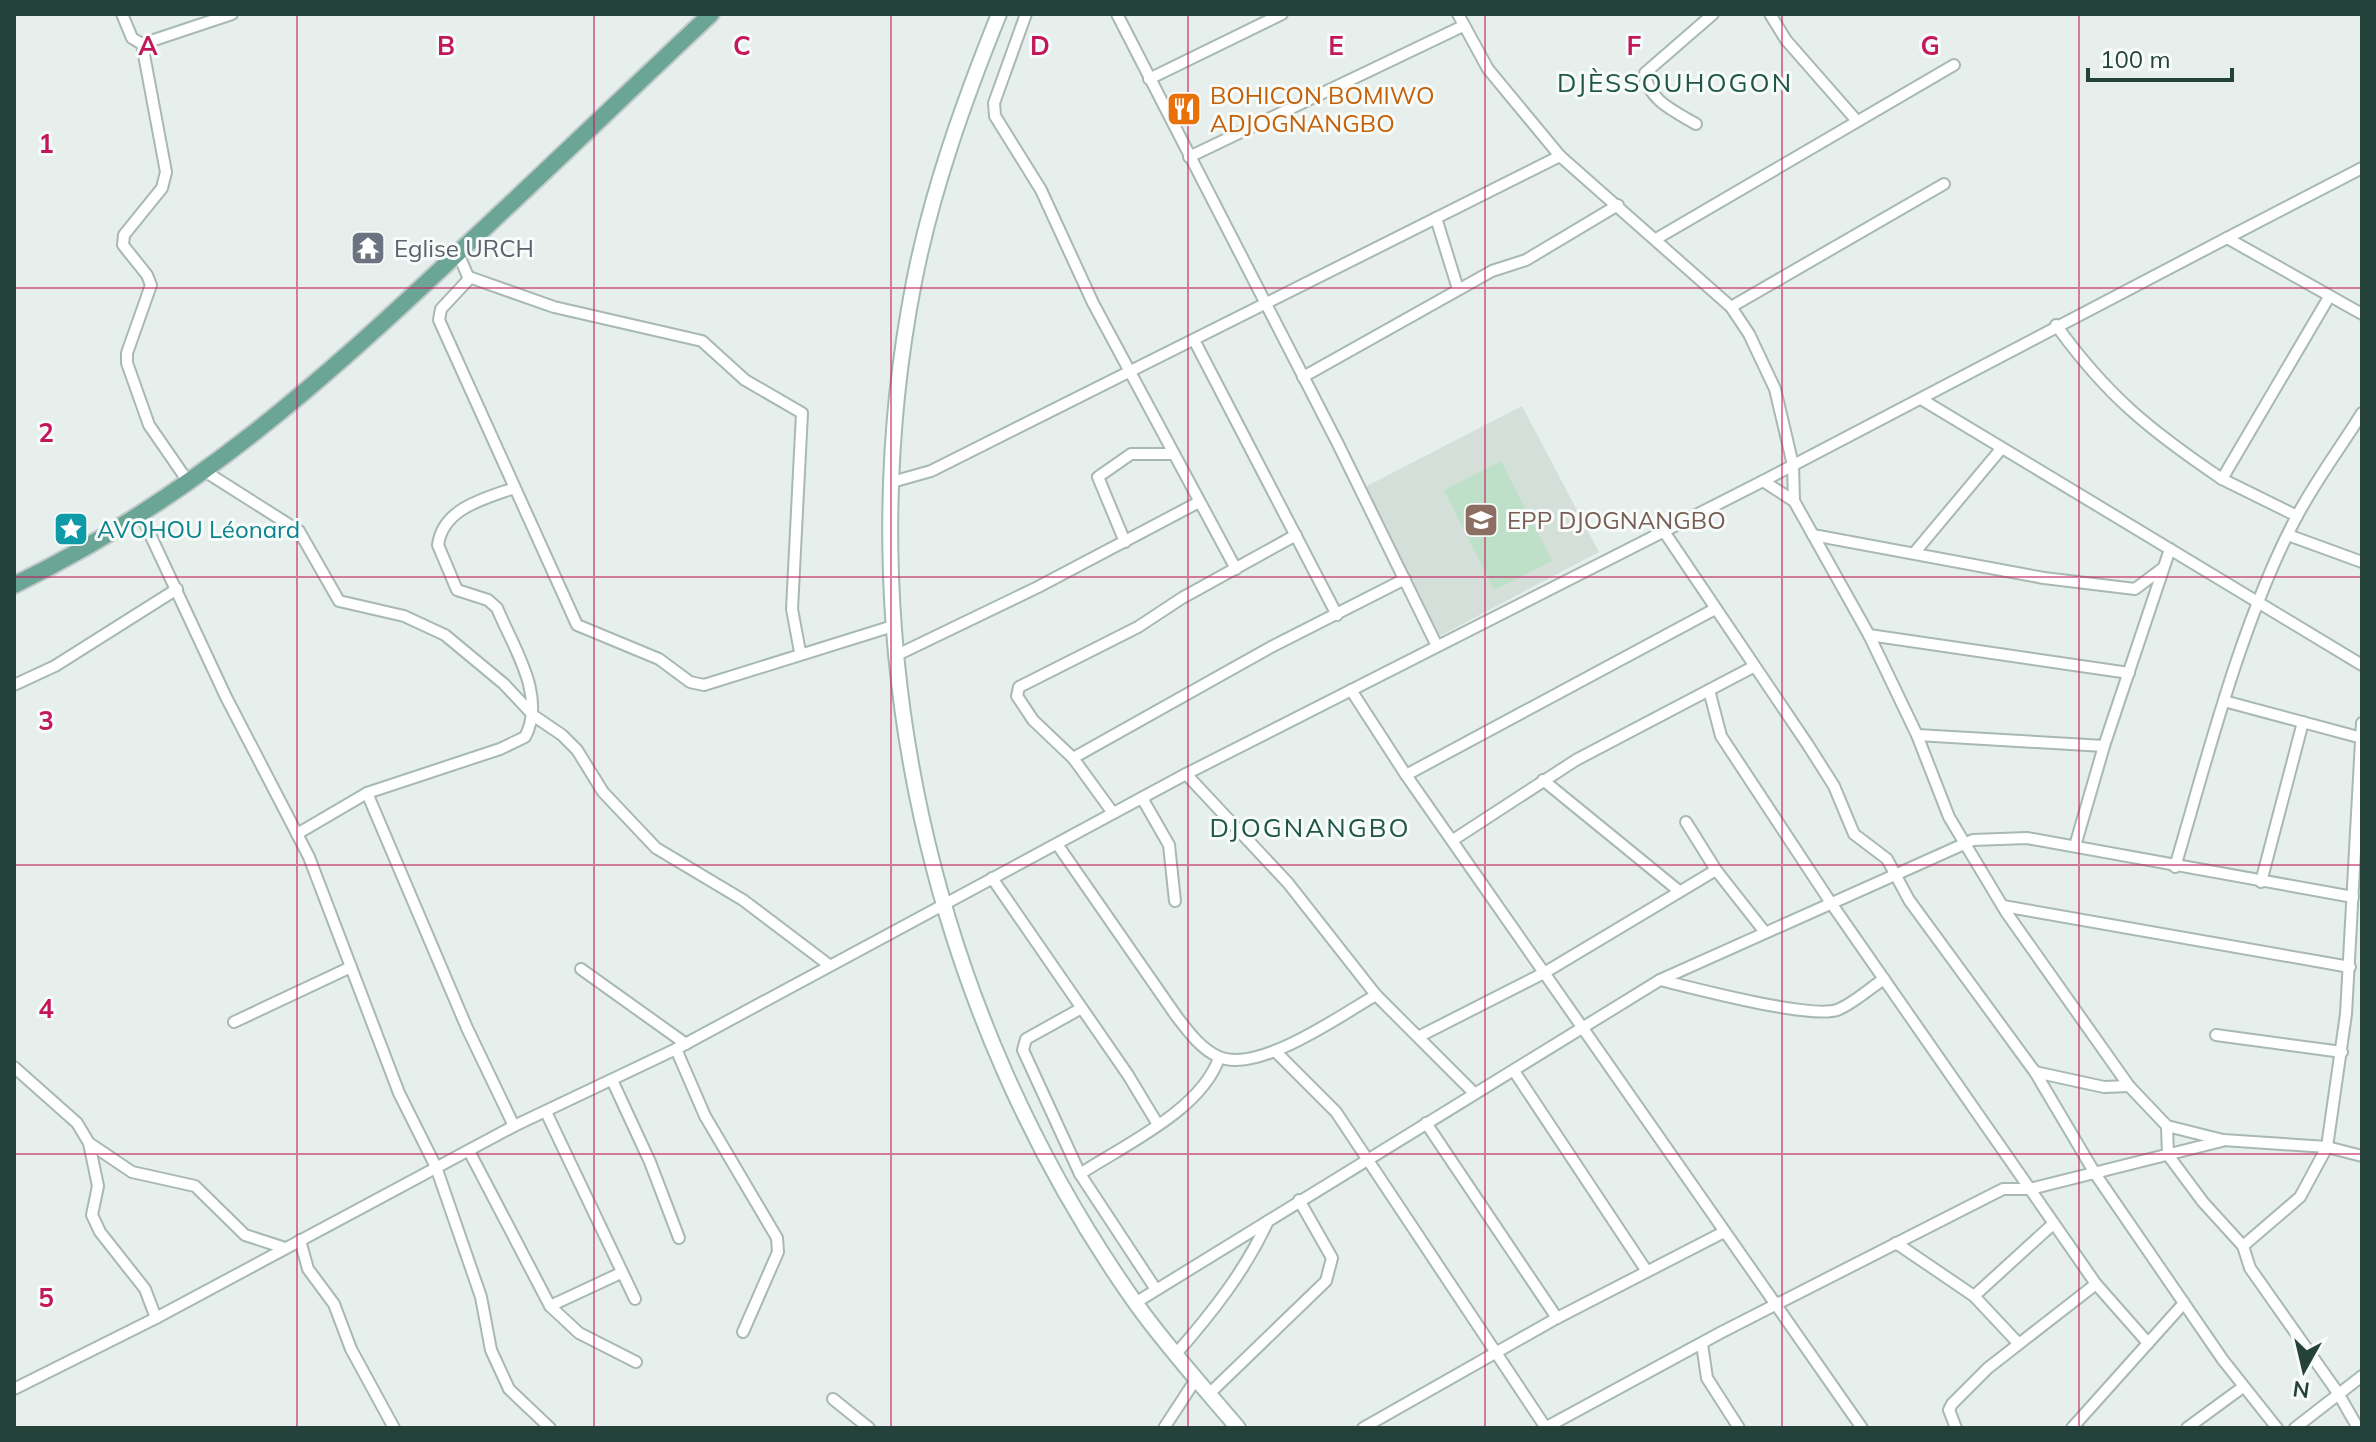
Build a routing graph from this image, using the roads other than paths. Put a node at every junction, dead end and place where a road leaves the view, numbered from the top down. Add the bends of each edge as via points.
1 (122, 14) edge
2 (232, 14) edge
3 (711, 14) edge
4 (999, 14) edge
5 (1026, 14) edge
6 (1117, 14) edge
7 (1282, 14) edge
8 (1458, 14) edge
9 (1713, 14) edge
10 (1770, 14) edge
11 (1463, 26) junction
12 (142, 44) junction
13 (1954, 65) dead end
14 (1149, 79) junction
15 (1857, 121) junction
16 (1696, 124) dead end
17 (1560, 156) junction
18 (1189, 157) junction
19 (2362, 168) edge
20 (1944, 184) dead end
21 (1618, 205) junction
22 (1436, 218) junction
23 (2227, 238) junction
24 (1656, 239) junction
25 (458, 253) junction
26 (469, 277) junction
27 (1458, 289) junction
28 (2329, 297) junction
29 (1265, 305) junction
30 (1731, 307) junction
31 (2362, 314) edge
32 (2056, 325) junction
33 (1194, 340) junction
34 (1131, 372) junction
35 (1303, 377) junction
36 (1921, 399) junction
37 (2362, 413) edge
38 (2001, 449) junction
39 (1172, 454) junction
40 (1793, 465) junction
41 (206, 472) junction
42 (2222, 479) junction
43 (1763, 481) junction
44 (892, 482) junction
45 (189, 483) junction
46 (514, 488) junction
47 (1794, 501) junction
48 (1199, 502) junction
49 (141, 515) junction
50 (2297, 516) junction
51 (1663, 530) junction
52 (1296, 535) junction
53 (1813, 535) junction
54 (2288, 535) junction
55 (1125, 542) junction
56 (2170, 549) junction
57 (1915, 552) junction
58 (2362, 562) edge
59 (2163, 568) junction
60 (1236, 569) junction
61 (1405, 579) junction
62 (14, 585) edge
63 (177, 589) junction
64 (2135, 589) junction
65 (2260, 603) junction
66 (2152, 605) junction
67 (1715, 609) junction
68 (1337, 615) junction
69 (893, 626) junction
70 (1869, 635) junction
71 (1437, 646) junction
72 (800, 652) junction
73 (895, 656) junction
74 (2362, 665) edge
75 (1753, 667) junction
76 (2129, 673) junction
77 (14, 685) edge
78 (1351, 690) junction
79 (1709, 690) junction
80 (2224, 701) junction
81 (534, 716) junction
82 (2303, 722) junction
83 (2362, 723) edge
84 (1917, 735) junction
85 (2361, 738) edge
86 (2104, 746) junction
87 (1073, 758) junction
88 (1186, 774) junction
89 (1406, 775) junction
90 (1543, 780) junction
91 (367, 793) junction
92 (1142, 798) junction
93 (1113, 813) junction
94 (1686, 822) dead end
95 (297, 834) junction
96 (1453, 840) junction
97 (1057, 844) junction
98 (1964, 844) junction
99 (2075, 846) junction
100 (2175, 867) junction
101 (1716, 870) junction
102 (1894, 875) junction
103 (992, 878) junction
104 (2261, 882) junction
105 (1679, 891) junction
106 (2353, 897) junction
107 (1175, 901) dead end
108 (1831, 903) junction
109 (943, 904) junction
110 (2003, 906) junction
111 (1764, 931) junction
112 (2356, 956) edge
113 (829, 965) junction
114 (351, 967) junction
115 (2350, 967) junction
116 (581, 969) dead end
117 (1544, 973) junction
118 (1884, 979) junction
119 (1660, 980) junction
120 (1376, 995) junction
121 (1080, 1009) junction
122 (234, 1022) dead end
123 (1583, 1027) junction
124 (2216, 1035) dead end
125 (1420, 1036) junction
126 (681, 1046) junction
127 (1275, 1051) junction
128 (2342, 1052) junction
129 (1219, 1058) junction
130 (14, 1067) edge
131 (1514, 1071) junction
132 (2035, 1072) junction
133 (612, 1080) junction
134 (2129, 1086) junction
135 (1474, 1093) junction
136 (546, 1112) junction
137 (1157, 1123) junction
138 (1426, 1123) junction
139 (514, 1126) junction
140 (2167, 1126) junction
141 (2223, 1140) junction
142 (89, 1143) junction
143 (2327, 1147) junction
144 (469, 1151) junction
145 (2168, 1155) junction
146 (2362, 1156) edge
147 (1368, 1157) junction
148 (436, 1167) junction
149 (1080, 1174) junction
150 (2096, 1175) junction
151 (2030, 1189) junction
152 (1299, 1200) junction
153 (1269, 1219) junction
154 (2053, 1224) junction
155 (1724, 1232) junction
156 (679, 1238) dead end
157 (300, 1240) junction
158 (1896, 1243) junction
159 (2243, 1246) junction
160 (285, 1248) junction
161 (1646, 1270) junction
162 (621, 1273) junction
163 (2096, 1284) junction
164 (1155, 1288) junction
165 (1974, 1296) junction
166 (635, 1299) dead end
167 (1135, 1303) junction
168 (2184, 1303) junction
169 (550, 1306) junction
170 (1777, 1306) junction
171 (156, 1318) junction
172 (1557, 1318) junction
173 (743, 1332) dead end
174 (2018, 1343) junction
175 (2148, 1343) junction
176 (1702, 1344) junction
177 (1498, 1354) junction
178 (1175, 1355) junction
179 (636, 1362) dead end
180 (2362, 1376) edge
181 (1196, 1379) junction
182 (2243, 1387) junction
183 (14, 1389) edge
184 (2338, 1393) junction
185 (1209, 1394) junction
186 (833, 1399) dead end
187 (394, 1428) edge
188 (550, 1428) edge
189 (869, 1428) edge
190 (1164, 1428) edge
191 (1238, 1428) edge
192 (1363, 1428) edge
193 (1546, 1428) edge
194 (1739, 1428) edge
195 (1862, 1428) edge
196 (1956, 1428) edge
197 (2072, 1428) edge
198 (2187, 1428) edge
199 (2277, 1428) edge
200 (2295, 1428) edge
201 (2358, 1428) edge

1 - 12 street via 132,38
2 - 12 street
3 - 25 main road
4 - 44 main road via 955,130 918,267 900,372
5 - 34 street via 994,103 995,116 1041,190
6 - 14 street
7 - 14 street
8 - 11 street
9 - 16 street via 1645,73 1658,100
10 - 15 street
11 - 17 street via 1488,69
11 - 18 street
12 - 45 street via 166,172 162,188 124,235 123,245 151,285 126,357 149,425
13 - 15 street
14 - 18 street
15 - 24 street
17 - 21 street
17 - 22 street
18 - 29 street
19 - 23 street
20 - 30 street
21 - 24 street
21 - 27 street via 1526,260
22 - 27 street
22 - 29 street
23 - 28 street
23 - 32 street
24 - 30 street
25 - 26 street
25 - 41 main road via 385,322
26 - 46 street via 441,309 439,320
26 - 72 street via 554,307 692,337 708,344 745,380 802,413 792,609
27 - 35 street
28 - 31 street
28 - 42 street
29 - 33 street
29 - 35 street
30 - 40 street via 1775,389
32 - 36 street
32 - 42 street via 2120,404
33 - 34 street
33 - 52 street
34 - 39 street
34 - 44 street via 931,471
35 - 61 street
36 - 38 street
36 - 40 street
37 - 50 street
38 - 56 street
38 - 57 street
39 - 48 street
39 - 55 street via 1131,454 1097,479
40 - 43 street
40 - 47 street
41 - 45 main road
41 - 81 street via 299,531 339,601 404,616 445,635
42 - 50 street
43 - 47 street
43 - 51 street
44 - 69 main road
45 - 49 main road
46 - 72 street via 581,628 659,659 700,685
46 - 81 street via 469,504 446,522 438,545 457,590 497,608 529,684
47 - 53 street
48 - 55 street
48 - 60 street
49 - 62 main road
49 - 63 street
50 - 54 street
51 - 67 street
51 - 71 street
52 - 60 street
52 - 68 street
53 - 57 street
53 - 70 street
54 - 58 street
54 - 65 street
55 - 73 street
56 - 59 street
56 - 65 street
57 - 64 street via 2044,578
59 - 64 street
59 - 66 street
60 - 87 street via 1128,633 1019,687 1024,710
61 - 68 street
61 - 71 street
63 - 77 street via 55,666
63 - 95 street
64 - 66 street
65 - 74 street
65 - 80 street
66 - 76 street
67 - 75 street
67 - 89 street
68 - 87 street
69 - 72 street
69 - 73 main road
70 - 76 street
70 - 84 street
71 - 78 street
73 - 109 main road via 915,792
75 - 79 street
75 - 102 street via 1834,786 1854,834 1883,855
76 - 86 street
78 - 88 street
78 - 89 street
79 - 90 street
79 - 108 street via 1721,736
80 - 82 street
80 - 100 street
81 - 91 street via 522,740
81 - 113 street via 577,750 603,792 656,848 743,900
82 - 85 street
82 - 104 street
83 - 85 street
84 - 86 street
84 - 98 street
85 - 106 street
86 - 99 street
87 - 93 street
88 - 92 street
88 - 120 street via 1288,883
89 - 96 street
90 - 96 street
90 - 105 street
91 - 95 street
91 - 139 street
92 - 93 street
92 - 107 street via 1169,845
93 - 97 street
94 - 101 street
95 - 114 street
96 - 117 street
97 - 103 street
97 - 129 street via 1177,1017
98 - 99 street via 2004,837
98 - 102 street
98 - 110 street
99 - 100 street
100 - 104 street
101 - 105 street
101 - 111 street
102 - 108 street
102 - 132 street
103 - 109 street
103 - 121 street
104 - 106 street
105 - 117 street
106 - 112 street
108 - 111 street
108 - 118 street
109 - 113 street
109 - 167 main road via 1011,1083 1057,1174
110 - 115 street
110 - 134 street
111 - 119 street
112 - 115 street
113 - 126 street
114 - 122 street
114 - 148 street via 399,1093
115 - 128 street
116 - 126 street
117 - 123 street
117 - 125 street
118 - 119 street via 1842,1008 1824,1011
118 - 151 street
119 - 123 street
120 - 125 street
120 - 127 street
121 - 137 street
121 - 149 street via 1026,1039 1023,1050
123 - 131 street
123 - 155 street
124 - 128 street
125 - 135 street
126 - 133 street
126 - 173 street via 705,1116 777,1238 778,1252
127 - 129 street via 1254,1059
127 - 147 street via 1336,1112
128 - 143 street
129 - 137 street via 1205,1088
130 - 142 street via 77,1123
131 - 135 street
131 - 161 street
132 - 134 street via 2104,1087
132 - 150 street
133 - 136 street
133 - 156 street
134 - 140 street
135 - 138 street
136 - 139 street
136 - 162 street
137 - 149 street
138 - 147 street
138 - 172 street
139 - 144 street
140 - 141 street
140 - 145 street
141 - 143 street
141 - 145 street
142 - 160 street via 132,1172 195,1186 245,1235
142 - 171 street via 98,1186 92,1215 145,1289
143 - 146 street
143 - 159 street via 2300,1197
144 - 148 street
144 - 169 street
145 - 150 street
145 - 159 street
147 - 152 street
147 - 177 street
148 - 157 street
148 - 188 street via 481,1297 491,1350 509,1389
149 - 164 street
150 - 151 street
150 - 168 street
151 - 154 street
151 - 158 street via 2003,1189
152 - 153 street
152 - 185 street via 1332,1258 1326,1281
153 - 164 street
153 - 178 street via 1214,1310
154 - 163 street
154 - 165 street
155 - 161 street
155 - 170 street
157 - 160 street
157 - 187 street via 308,1269 334,1304 351,1349
158 - 165 street
158 - 170 street
159 - 184 street via 2256,1277
160 - 171 street
161 - 172 street
162 - 166 street
162 - 169 street
163 - 174 street
163 - 175 street
164 - 167 street
165 - 174 street
167 - 178 main road
168 - 175 street
168 - 182 street
169 - 179 street via 579,1333
170 - 176 street
170 - 195 street
171 - 183 street
172 - 177 street
174 - 196 street via 1952,1404
175 - 197 street
176 - 193 street
176 - 194 street via 1707,1378
177 - 192 street
177 - 193 street
178 - 181 main road
180 - 184 street
181 - 185 main road
181 - 190 street
182 - 198 street
182 - 199 street
184 - 200 street
184 - 201 street
185 - 191 main road
186 - 189 street

